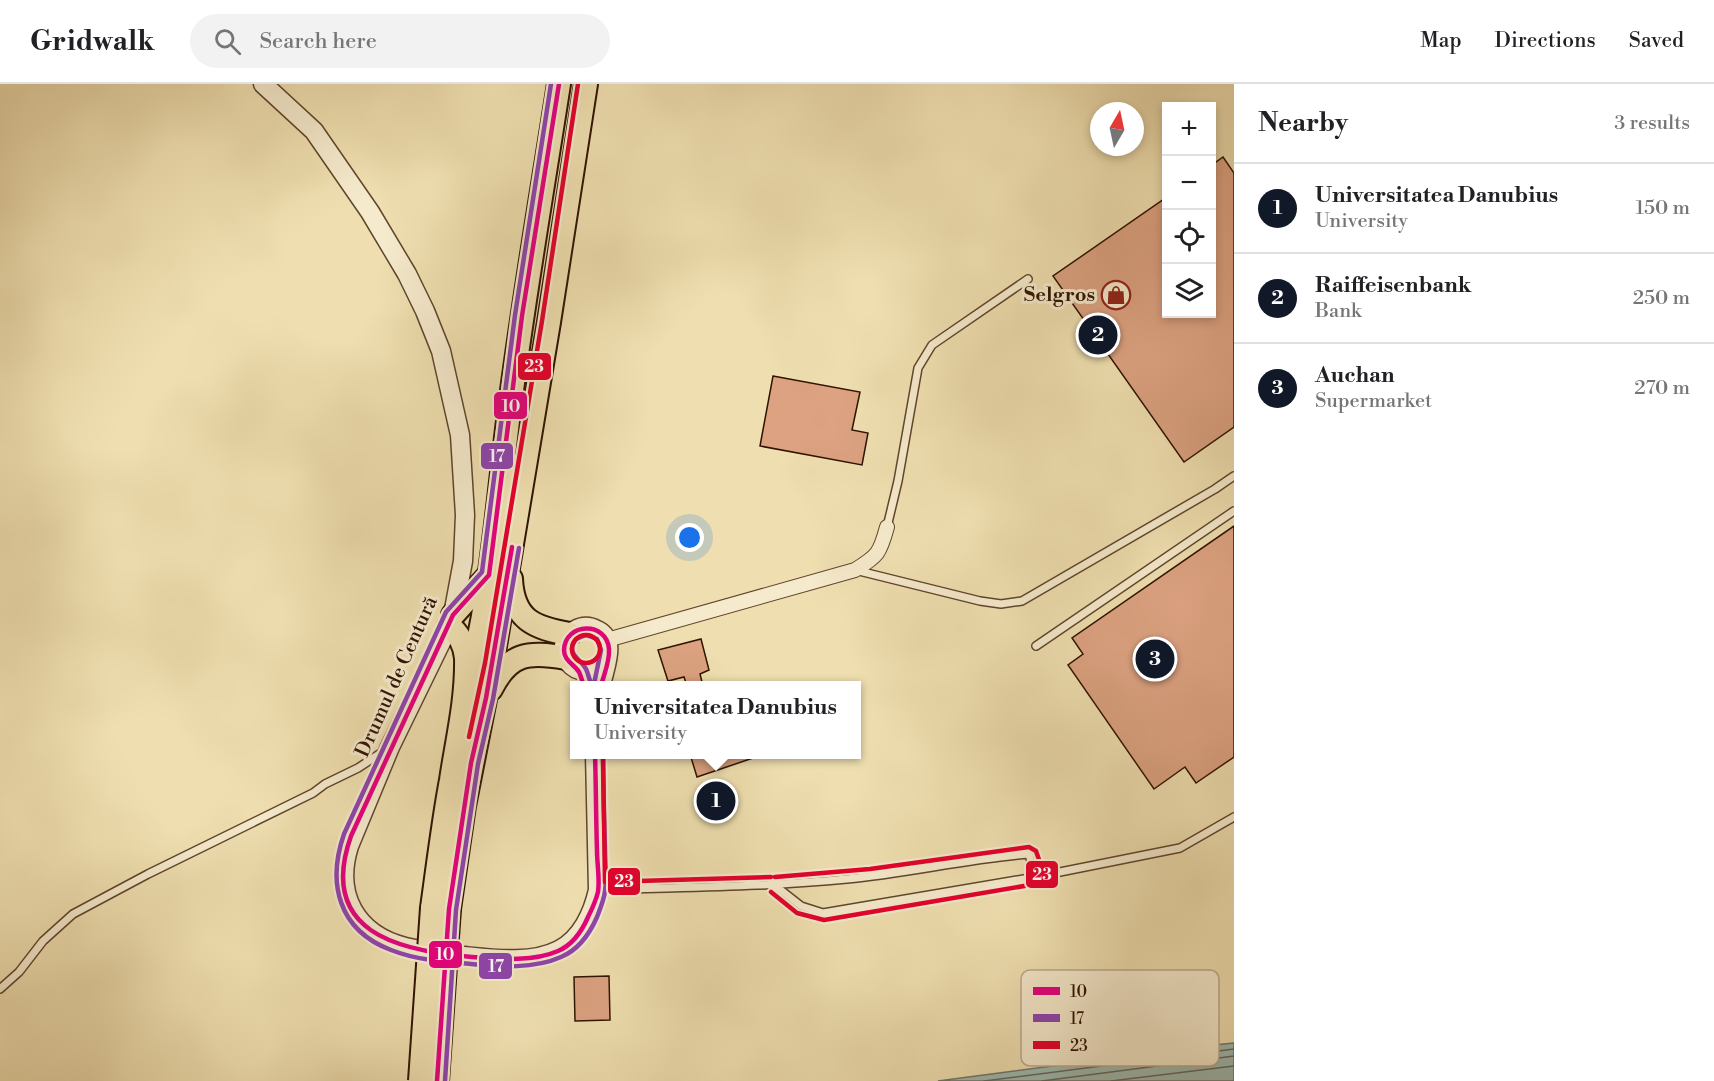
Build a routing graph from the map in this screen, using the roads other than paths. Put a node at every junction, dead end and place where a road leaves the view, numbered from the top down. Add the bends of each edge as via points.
1 (263, 84) edge
2 (559, 84) edge
3 (586, 84) edge
4 (1028, 279) dead end
5 (1234, 476) edge
6 (1234, 511) edge
7 (887, 527) joint
8 (510, 557) junction
9 (855, 570) junction
10 (489, 575) junction
11 (451, 621) junction
12 (570, 634) junction
13 (607, 640) junction
14 (1036, 646) dead end
15 (606, 661) junction
16 (576, 671) edge
17 (602, 681) edge
18 (475, 697) junction
19 (390, 747) junction
20 (596, 759) edge
21 (1234, 817) edge
22 (1035, 878) junction
23 (772, 884) junction
24 (598, 890) junction
25 (441, 908) junction
26 (0, 989) edge
27 (420, 1081) edge
28 (437, 1081) edge

1 - 11 street, Drumul de Centură via 314,131 370,212 412,283 441,351 460,435 465,515 460,587
2 - 10 main road via 522,316
3 - 8 main road
4 - 7 lane via 932,345 918,368
5 - 9 lane via 1022,601 980,601
6 - 14 lane
7 - 9 street via 882,548
8 - 12 main road via 517,609 539,628
8 - 18 main road via 499,620
9 - 13 street
10 - 11 main road
10 - 18 main road via 475,659
11 - 18 main road via 464,646
11 - 19 street, Drumul de Centură
12 - 13 street via 577,628 595,628
12 - 16 street via 564,650
13 - 15 street
15 - 16 street via 598,669
15 - 17 street
16 - 18 main road via 531,654 518,657
18 - 25 main road via 443,827
19 - 24 street, Drumul de Centură via 344,862 347,900 373,932 423,951 497,959 541,956 560,950 574,938 592,910
19 - 26 lane via 313,793 73,914
20 - 24 street, Drumul de Centură
21 - 22 lane via 1180,848
22 - 23 lane via 823,914 801,906
22 - 23 lane via 1029,854 849,879
23 - 24 lane
25 - 27 main road, bridge
25 - 28 main road, bridge

